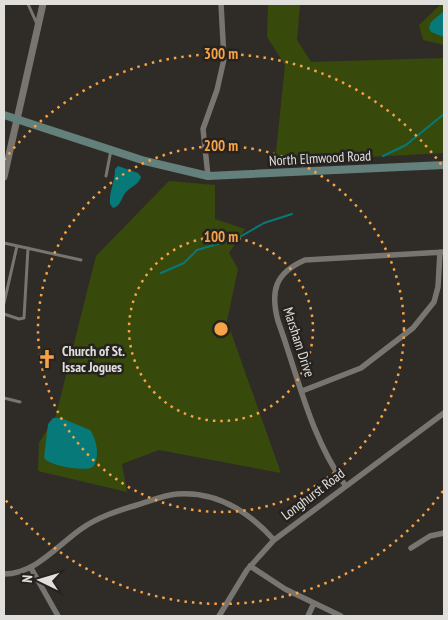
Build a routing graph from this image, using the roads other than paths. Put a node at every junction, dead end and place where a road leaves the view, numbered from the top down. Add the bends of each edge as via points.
1 (28, 4) edge
2 (43, 4) edge
3 (221, 4) edge
4 (38, 26) junction
5 (4, 115) edge
6 (17, 119) junction
7 (111, 150) junction
8 (444, 165) edge
9 (106, 176) dead end
10 (208, 176) junction
11 (4, 177) edge
12 (4, 243) edge
13 (17, 246) junction
14 (28, 248) junction
15 (442, 252) edge
16 (81, 260) dead end
17 (4, 303) edge
18 (4, 314) edge
19 (302, 391) junction
20 (4, 398) edge
21 (20, 402) dead end
22 (444, 413) edge
23 (345, 485) junction
24 (444, 533) edge
25 (274, 540) junction
26 (411, 548) dead end
27 (250, 566) junction
28 (31, 568) junction
29 (4, 574) edge
30 (314, 603) junction
31 (58, 616) edge
32 (219, 616) edge
33 (308, 616) edge
34 (341, 616) edge

1 - 4 lane
2 - 4 street
3 - 10 street via 224,59 218,90 203,129
4 - 6 street
5 - 6 main road, North Elmwood Road
6 - 7 main road, North Elmwood Road
6 - 11 street
7 - 9 lane
7 - 10 main road, North Elmwood Road
8 - 10 main road, North Elmwood Road
12 - 13 lane
13 - 14 lane
13 - 17 lane
14 - 16 lane
14 - 18 lane via 24,318
15 - 19 street via 434,302 413,328 361,368
15 - 19 street, Marsham Drive via 312,259 298,263 286,272 274,290 274,305
19 - 23 street, Marsham Drive via 318,440
20 - 21 lane
22 - 23 street, Longhurst Road
23 - 25 street, Longhurst Road
24 - 26 street via 430,536
25 - 27 street, Longhurst Road
25 - 28 street via 242,510 201,496 175,494 96,520
27 - 30 street
27 - 32 street, Longhurst Road
28 - 29 street
28 - 31 street
30 - 33 street
30 - 34 street

